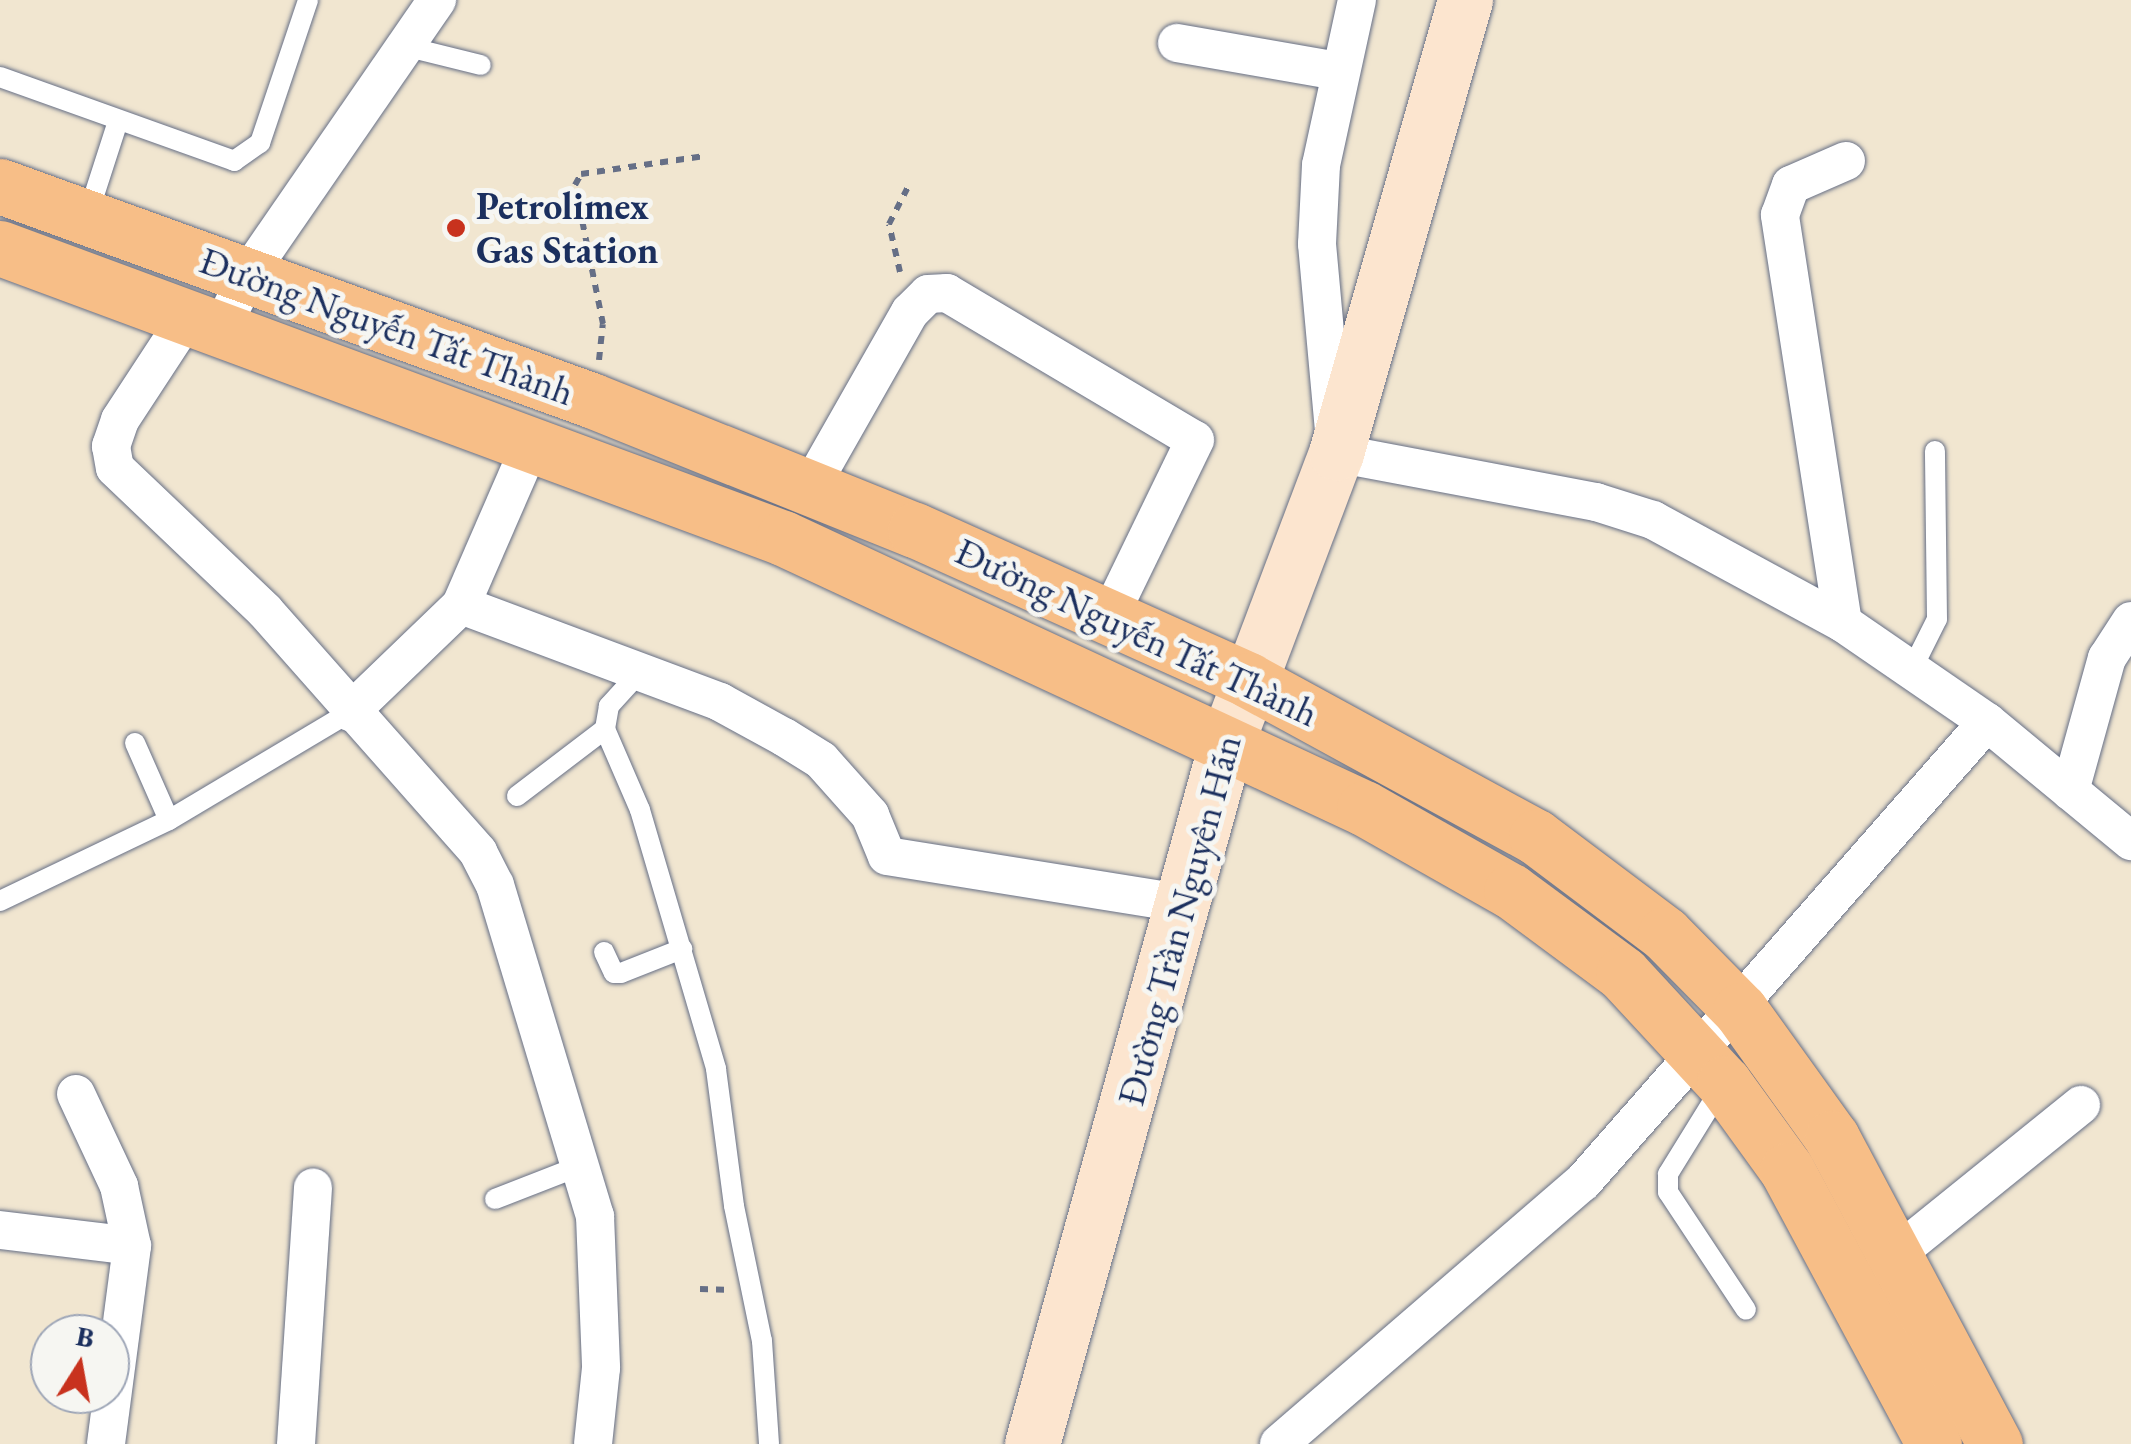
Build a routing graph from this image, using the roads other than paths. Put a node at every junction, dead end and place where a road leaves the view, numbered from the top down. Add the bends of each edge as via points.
1 (308, 0) edge
2 (437, 0) edge
3 (1357, 0) edge
4 (1466, 0) edge
5 (1177, 42) dead end
6 (404, 46) junction
7 (481, 65) dead end
8 (1338, 71) junction
9 (0, 76) edge
10 (118, 120) junction
11 (1846, 161) dead end
12 (0, 186) edge
13 (87, 217) junction
14 (0, 248) edge
15 (248, 274) junction
16 (205, 321) junction
17 (532, 442) junction
18 (1935, 451) dead end
19 (1336, 453) junction
20 (812, 486) junction
21 (461, 605) junction
22 (1109, 617) junction
23 (2131, 621) edge
24 (1843, 623) junction
25 (1911, 670) junction
26 (639, 673) junction
27 (1248, 680) junction
28 (350, 712) junction
29 (1987, 722) junction
30 (605, 729) junction
31 (135, 743) dead end
32 (1226, 744) junction
33 (2070, 791) junction
34 (517, 796) dead end
35 (169, 820) junction
36 (2131, 842) edge
37 (0, 901) edge
38 (1180, 904) junction
39 (682, 949) junction
40 (604, 952) dead end
41 (1740, 1010) junction
42 (1712, 1067) junction
43 (76, 1094) dead end
44 (2080, 1105) dead end
45 (582, 1165) junction
46 (313, 1188) dead end
47 (495, 1199) dead end
48 (0, 1230) edge
49 (132, 1246) junction
50 (1895, 1255) junction
51 (1746, 1310) dead end
52 (106, 1444) edge
53 (296, 1444) edge
54 (593, 1444) edge
55 (769, 1444) edge
56 (1032, 1444) edge
57 (1279, 1444) edge
58 (1934, 1444) edge
59 (1995, 1444) edge

1 - 10 lane via 260,143 249,154 234,161
2 - 6 street
3 - 8 street
4 - 19 street, Đường Trần Nguyên Hãn
5 - 8 street
6 - 7 lane
6 - 15 street
8 - 19 street via 1321,165 1317,244
9 - 10 lane
10 - 13 lane
11 - 24 street via 1791,184 1780,216
12 - 13 main road, Đường Nguyễn Tất Thành
13 - 15 main road, Đường Nguyễn Tất Thành
14 - 16 main road, Đường Nguyễn Tất Thành
15 - 16 street
15 - 20 main road, Đường Nguyễn Tất Thành
16 - 17 main road, Đường Nguyễn Tất Thành
16 - 28 street via 120,420 112,446 115,468 265,612
17 - 21 street
17 - 32 main road, Đường Nguyễn Tất Thành via 783,538
18 - 25 lane via 1937,619
19 - 24 street via 1596,502 1653,520
19 - 27 street, Đường Trần Nguyên Hãn
20 - 22 main road, Đường Nguyễn Tất Thành
20 - 22 street via 910,312 928,294 947,293 1195,440
21 - 26 street
21 - 28 street
22 - 27 main road, Đường Nguyễn Tất Thành
23 - 33 street via 2107,658
24 - 25 street
25 - 29 street
26 - 30 lane via 609,706
26 - 38 street via 720,702 822,760 870,815 887,856
27 - 32 street, Đường Trần Nguyên Hãn
27 - 41 main road, Đường Nguyễn Tất Thành via 1536,836 1664,934
28 - 35 lane
28 - 45 street via 478,852 495,886
29 - 33 street
29 - 41 street
30 - 34 lane
30 - 39 lane via 640,810
31 - 35 lane
32 - 38 street, Đường Trần Nguyên Hãn
32 - 42 main road, Đường Nguyễn Tất Thành via 1364,808 1511,892 1624,974
33 - 36 street
35 - 37 lane
38 - 56 street, Đường Trần Nguyên Hãn
39 - 40 lane via 621,973 614,973
39 - 55 lane via 716,1070 734,1206 762,1341
41 - 42 street
41 - 50 main road, Đường Nguyễn Tất Thành via 1832,1138
42 - 51 lane via 1668,1174 1668,1192
42 - 57 street via 1548,1218
42 - 58 main road, Đường Nguyễn Tất Thành via 1787,1170
43 - 49 street via 118,1186
44 - 50 street
45 - 47 lane
45 - 54 street via 594,1216 601,1368
46 - 53 street
48 - 49 street
49 - 52 street
50 - 59 main road, Đường Nguyễn Tất Thành

